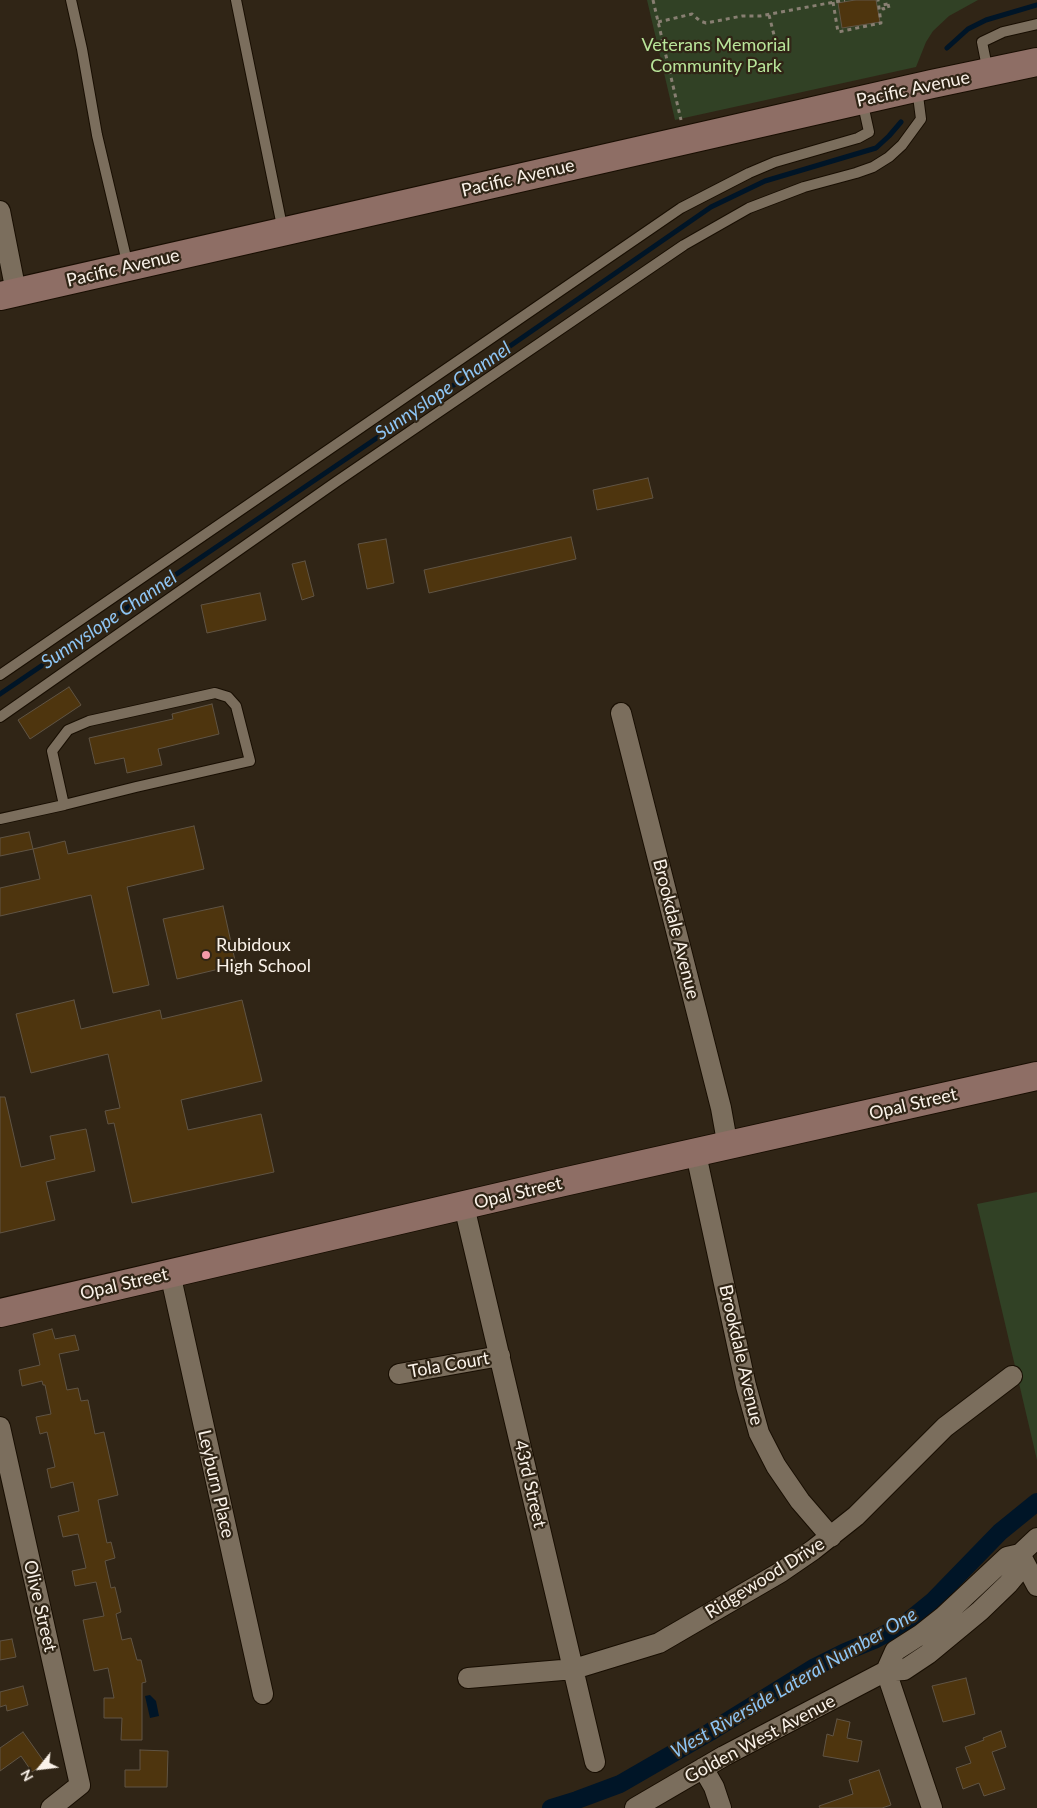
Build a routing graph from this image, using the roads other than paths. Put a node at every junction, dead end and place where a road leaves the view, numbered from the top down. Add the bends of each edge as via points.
1 (71, 0) edge
2 (236, 0) edge
3 (1037, 24) edge
4 (1037, 62) edge
5 (988, 72) junction
6 (917, 87) junction
7 (862, 100) junction
8 (0, 211) edge
9 (283, 231) junction
10 (128, 266) junction
11 (8, 294) edge
12 (0, 674) edge
13 (621, 713) dead end
14 (0, 717) edge
15 (64, 805) junction
16 (0, 819) edge
17 (1037, 1076) edge
18 (728, 1146) junction
19 (696, 1154) junction
20 (464, 1206) junction
21 (170, 1274) junction
22 (0, 1313) edge
23 (500, 1356) junction
24 (399, 1374) dead end
25 (1012, 1376) dead end
26 (0, 1427) edge
27 (831, 1536) junction
28 (1037, 1538) edge
29 (1020, 1554) junction
30 (1037, 1586) edge
31 (574, 1669) junction
32 (886, 1672) junction
33 (468, 1678) dead end
34 (263, 1694) dead end
35 (595, 1762) dead end
36 (703, 1768) junction
37 (51, 1808) edge
38 (635, 1808) edge
39 (721, 1808) edge
40 (932, 1808) edge

1 - 10 lane via 97,135
2 - 9 lane
3 - 5 lane via 1003,32 982,42
4 - 5 street, Pacific Avenue
5 - 6 street, Pacific Avenue
6 - 7 street, Pacific Avenue
6 - 14 lane via 921,120 889,157 873,167 781,194 749,208 684,245 336,482
7 - 9 street, Pacific Avenue
7 - 12 lane via 869,132 766,165 681,208
8 - 11 street via 14,274
9 - 10 street, Pacific Avenue
10 - 11 street, Pacific Avenue
13 - 18 street, Brookdale Avenue
15 - 15 lane via 52,751 68,730 89,721 215,693 228,697 236,706 250,761
15 - 16 lane
17 - 18 street, Opal Street
18 - 19 street, Opal Street
19 - 20 street, Opal Street
19 - 27 street, Brookdale Avenue via 759,1433 800,1501
20 - 21 street, Opal Street
20 - 23 street, 43rd Street
21 - 22 street, Opal Street
21 - 34 street, Leyburn Place
23 - 24 street, Tola Court
23 - 31 street, 43rd Street
25 - 27 street, Ridgewood Drive via 945,1427 856,1516
26 - 37 street, Olive Street via 80,1785
27 - 31 street, Ridgewood Drive via 781,1572 659,1643
28 - 29 street
29 - 30 street
29 - 32 street, Golden West Avenue via 1018,1572 980,1611 904,1670
31 - 33 street, Ridgewood Drive
31 - 35 street, 43rd Street
32 - 36 street, Golden West Avenue
32 - 40 street
36 - 38 street, Golden West Avenue
36 - 39 street

